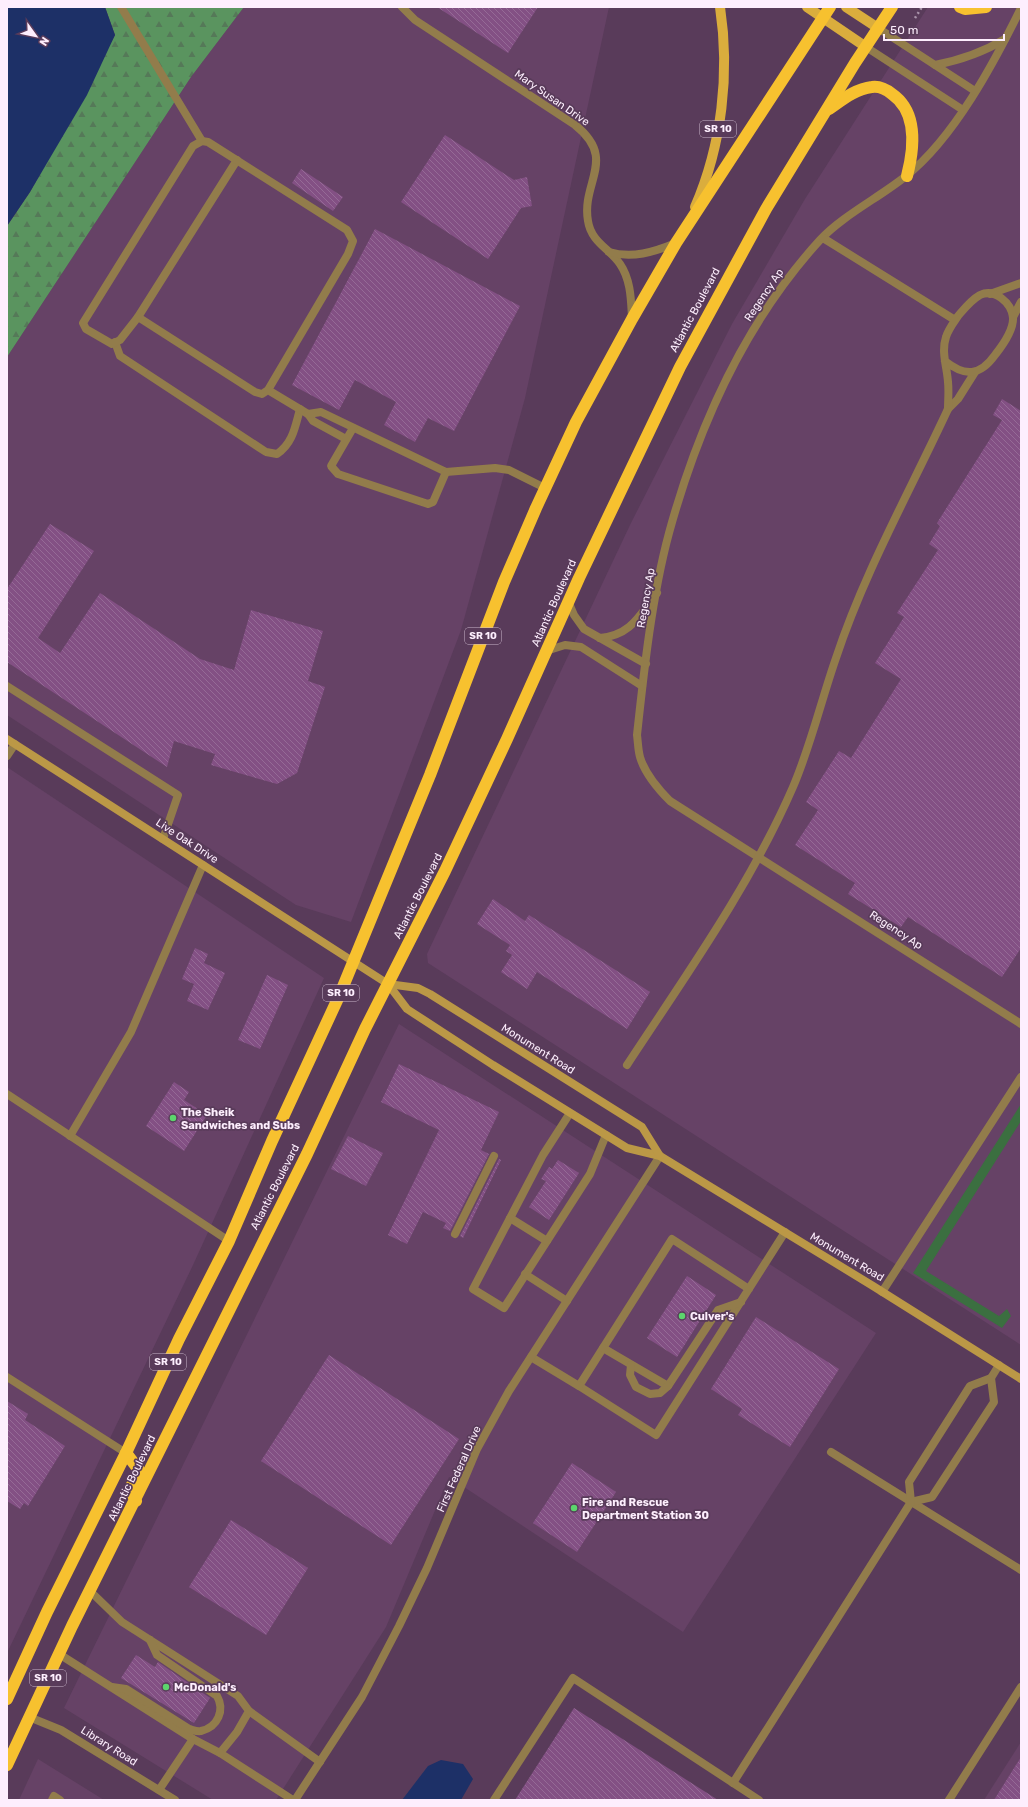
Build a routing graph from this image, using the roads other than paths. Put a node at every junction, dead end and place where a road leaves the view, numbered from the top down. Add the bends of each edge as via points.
1 (121, 7) edge
2 (402, 7) edge
3 (720, 7) edge
4 (807, 7) edge
5 (830, 7) edge
6 (846, 7) edge
7 (892, 7) edge
8 (960, 7) edge
9 (986, 7) edge
10 (1021, 8) edge
11 (823, 18) junction
12 (878, 28) junction
13 (1006, 39) junction
14 (866, 47) junction
15 (935, 65) junction
16 (975, 91) junction
17 (963, 110) junction
18 (824, 112) junction
19 (202, 141) junction
20 (237, 160) junction
21 (907, 176) junction
22 (823, 238) junction
23 (676, 243) junction
24 (608, 252) junction
25 (1021, 283) edge
26 (990, 294) junction
27 (1021, 302) edge
28 (138, 317) junction
29 (1013, 318) junction
30 (632, 319) junction
31 (955, 320) junction
32 (115, 342) junction
33 (945, 361) junction
34 (975, 372) junction
35 (268, 390) junction
36 (300, 409) junction
37 (948, 410) junction
38 (308, 414) junction
39 (353, 428) junction
40 (346, 439) junction
41 (446, 472) junction
42 (545, 488) junction
43 (657, 592) junction
44 (568, 601) junction
45 (599, 638) junction
46 (546, 651) junction
47 (646, 664) junction
48 (7, 686) edge
49 (642, 686) junction
50 (7, 739) edge
51 (14, 744) junction
52 (7, 756) edge
53 (163, 839) junction
54 (759, 856) junction
55 (203, 865) junction
56 (354, 962) junction
57 (388, 984) junction
58 (1021, 1024) edge
59 (627, 1065) dead end
60 (1021, 1077) edge
61 (7, 1094) edge
62 (570, 1113) junction
63 (606, 1135) junction
64 (70, 1136) junction
65 (494, 1156) dead end
66 (660, 1156) junction
67 (510, 1218) junction
68 (784, 1232) junction
69 (455, 1234) dead end
70 (229, 1241) junction
71 (547, 1241) junction
72 (525, 1274) junction
73 (749, 1289) junction
74 (882, 1292) junction
75 (567, 1301) junction
76 (741, 1302) junction
77 (602, 1348) junction
78 (531, 1357) junction
79 (631, 1365) junction
80 (999, 1365) junction
81 (7, 1377) edge
82 (991, 1378) junction
83 (1021, 1379) edge
84 (578, 1386) junction
85 (668, 1386) junction
86 (830, 1452) dead end
87 (126, 1453) junction
88 (136, 1501) junction
89 (911, 1502) junction
90 (1021, 1570) edge
91 (90, 1591) junction
92 (150, 1640) junction
93 (59, 1654) junction
94 (107, 1686) junction
95 (1021, 1687) edge
96 (7, 1699) edge
97 (249, 1711) junction
98 (29, 1717) junction
99 (193, 1739) junction
100 (220, 1753) junction
101 (320, 1762) junction
102 (7, 1765) edge
103 (733, 1783) junction
104 (159, 1790) junction
105 (52, 1800) edge
106 (60, 1800) edge
107 (175, 1800) edge
108 (294, 1800) edge
109 (494, 1800) edge
110 (760, 1800) edge
111 (949, 1800) edge

1 - 19 street
2 - 24 street, Mary Susan Drive via 415,20 585,133 592,143 596,161 587,206 587,220 595,238
3 - 23 main road, Atlantic Boulevard / SR 10 via 724,61 723,96 717,133 703,188
4 - 11 main road
5 - 11 highway, Atlantic Boulevard
6 - 12 main road
7 - 12 highway
8 - 9 highway
10 - 13 street, Regency Ap
11 - 14 main road
11 - 23 highway, Atlantic Boulevard
12 - 14 highway, SR 10
12 - 15 street
13 - 15 street via 972,56
13 - 16 street, Regency Ap
14 - 17 street
14 - 18 highway, Atlantic Boulevard / SR 10
15 - 16 street
16 - 17 street, Regency Ap
17 - 21 street, Regency Ap via 938,144
18 - 21 highway via 854,92 873,86 886,89 900,100 908,115 913,139
18 - 44 highway, Atlantic Boulevard / SR 10 via 762,215 707,315
19 - 20 street
19 - 32 street via 193,146 83,323 86,329 112,344
20 - 28 street
20 - 35 street via 347,230 353,241 348,254
21 - 22 street, Regency Ap
22 - 31 street
22 - 43 street, Regency Ap via 774,296 716,400 683,484
23 - 24 street via 642,254
23 - 30 highway, Atlantic Boulevard / SR 10
24 - 30 street, Mary Susan Drive via 617,260 626,275
25 - 26 street
26 - 29 street via 1009,304
26 - 31 street via 980,295 967,305
27 - 29 street
28 - 32 street via 120,340
28 - 35 street via 255,392 262,394
29 - 34 street via 1003,345 984,367
30 - 42 highway, Atlantic Boulevard / SR 10 via 586,403
31 - 33 street via 946,336
32 - 36 street via 120,356 266,452 277,454 287,447
33 - 34 street via 956,370
33 - 37 street
34 - 37 street
35 - 36 street
36 - 38 street
37 - 54 street via 860,596 836,658 795,781
38 - 39 street via 321,412
38 - 40 street via 313,422
39 - 40 street
39 - 41 street
40 - 41 street via 331,466 334,471 405,497 431,504
41 - 42 street via 495,468 509,470
42 - 56 highway, Atlantic Boulevard / SR 10 via 504,582 430,775
43 - 45 street via 624,632 613,637
43 - 47 street, Regency Ap
44 - 45 street via 584,629
44 - 46 highway, Atlantic Boulevard / SR 10
45 - 47 street
46 - 49 street via 565,645 581,647
46 - 57 highway, Atlantic Boulevard / SR 10 via 452,858
47 - 49 street, Regency Ap
48 - 53 street via 178,795
49 - 54 street, Regency Ap via 636,735 640,757 648,774 670,801
50 - 51 main road, Live Oak Drive
51 - 52 street
51 - 53 main road, Live Oak Drive
53 - 55 main road, Live Oak Drive
54 - 58 street, Regency Ap
54 - 59 street via 742,887
55 - 56 main road, Live Oak Drive
55 - 64 street via 131,1032
56 - 57 main road, Monument Road
56 - 70 highway, Atlantic Boulevard / SR 10 via 272,1140
57 - 62 main road, Monument Road via 407,1009
57 - 66 main road, Monument Road via 418,988 430,994 642,1127
57 - 88 highway, Atlantic Boulevard / SR 10 via 304,1161
60 - 74 street
61 - 64 street
62 - 63 main road, Monument Road
62 - 67 street via 543,1155
63 - 66 main road, Monument Road via 627,1148
63 - 71 street via 590,1174
64 - 70 street
65 - 69 street
66 - 68 main road, Monument Road
66 - 75 street, First Federal Drive
67 - 71 street
67 - 72 street via 473,1289 504,1308
68 - 73 street
68 - 74 main road, Monument Road
70 - 87 highway, Atlantic Boulevard / SR 10 via 179,1339
71 - 72 street
72 - 75 street
73 - 76 street
73 - 77 street via 672,1240
74 - 80 main road, Monument Road
75 - 78 street, First Federal Drive
76 - 84 street via 656,1435
76 - 85 street via 718,1310
77 - 79 street
77 - 84 street
78 - 84 street
78 - 101 street, First Federal Drive via 509,1390 477,1449 427,1568 399,1626 362,1697
79 - 85 street
79 - 85 street via 630,1375 636,1387 650,1394 660,1393
80 - 82 street
80 - 83 main road, Monument Road
81 - 87 street
82 - 89 street via 970,1386 909,1482
82 - 89 street via 994,1402 932,1497
86 - 89 street
87 - 88 highway via 139,1470 130,1489
87 - 96 highway, Atlantic Boulevard / SR 10
88 - 91 highway, Atlantic Boulevard / SR 10
89 - 90 street
89 - 103 street
91 - 92 street via 122,1622
91 - 93 highway, Atlantic Boulevard / SR 10
92 - 94 street via 157,1654 218,1696 221,1713 212,1727 200,1732 189,1729 126,1689
92 - 97 street via 238,1696
93 - 94 street
93 - 98 highway, Atlantic Boulevard / SR 10
94 - 99 street
95 - 111 street
97 - 100 street via 237,1732
97 - 101 street
98 - 102 highway, Atlantic Boulevard / SR 10
98 - 104 street, Library Road via 62,1730
99 - 100 street
99 - 104 street
100 - 108 street
101 - 108 street, First Federal Drive
103 - 109 street via 573,1678
103 - 110 street
104 - 107 street, Library Road
105 - 106 street via 54,1796

